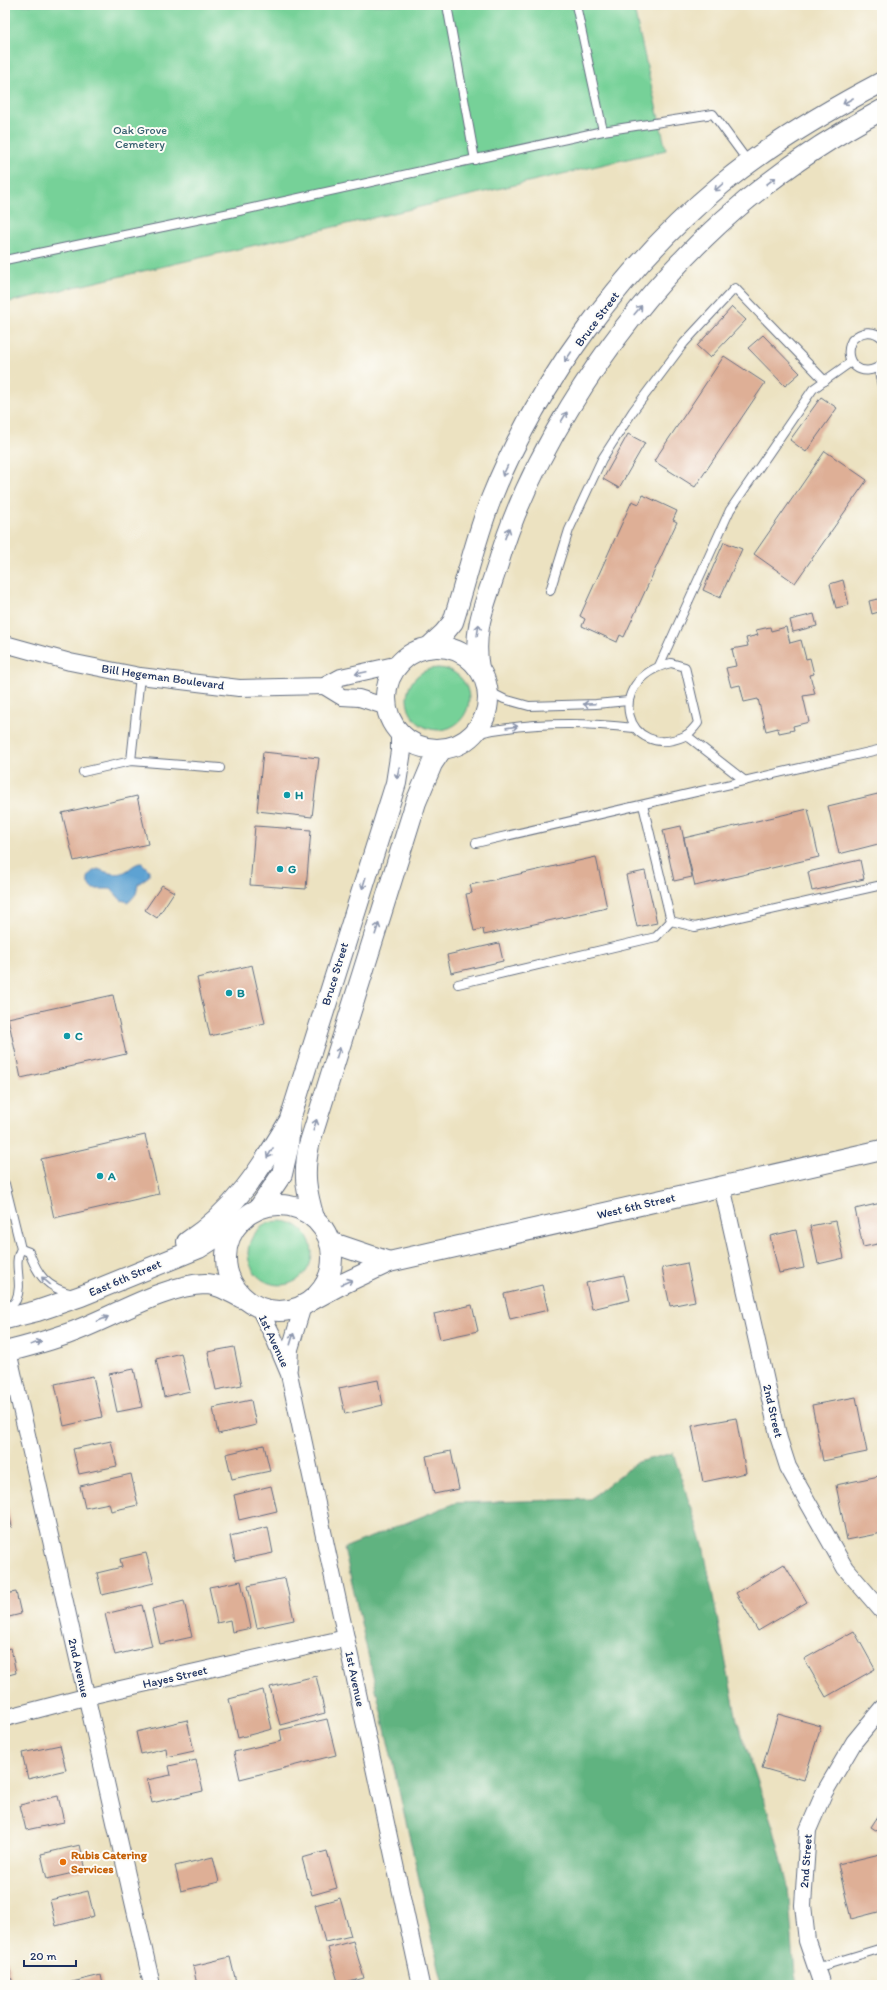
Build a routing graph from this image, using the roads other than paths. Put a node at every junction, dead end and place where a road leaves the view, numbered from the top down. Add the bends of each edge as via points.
1 (447, 5) edge
2 (576, 5) edge
3 (882, 82) edge
4 (882, 110) edge
5 (858, 123) junction
6 (603, 130) junction
7 (475, 160) junction
8 (749, 163) junction
9 (701, 239) junction
10 (5, 260) edge
11 (882, 338) edge
12 (851, 362) junction
13 (880, 366) edge
14 (825, 381) junction
15 (882, 386) edge
16 (550, 591) dead end
17 (5, 644) edge
18 (428, 648) junction
19 (399, 664) junction
20 (659, 666) junction
21 (479, 668) junction
22 (140, 676) junction
23 (324, 686) junction
24 (488, 691) junction
25 (628, 701) junction
26 (387, 707) junction
27 (634, 728) junction
28 (401, 734) junction
29 (474, 734) junction
30 (686, 735) junction
31 (442, 749) junction
32 (882, 750) edge
33 (131, 761) junction
34 (220, 768) dead end
35 (83, 772) dead end
36 (745, 781) junction
37 (643, 805) junction
38 (476, 843) dead end
39 (882, 885) edge
40 (671, 921) junction
41 (458, 984) dead end
42 (290, 1119) junction
43 (882, 1150) edge
44 (5, 1184) edge
45 (722, 1186) junction
46 (259, 1208) junction
47 (314, 1218) junction
48 (239, 1223) junction
49 (330, 1242) junction
50 (21, 1249) junction
51 (389, 1262) junction
52 (151, 1266) junction
53 (81, 1296) junction
54 (251, 1303) junction
55 (308, 1303) junction
56 (5, 1312) edge
57 (5, 1319) edge
58 (7, 1351) edge
59 (289, 1374) junction
60 (882, 1611) edge
61 (346, 1638) junction
62 (85, 1697) junction
63 (882, 1708) edge
64 (5, 1718) edge
65 (882, 1948) edge
66 (816, 1968) junction
67 (152, 1985) edge
68 (421, 1985) edge
69 (822, 1985) edge

1 - 7 lane
2 - 6 lane
3 -> 8 street, Bruce Street via 809,124
4 - 5 street
5 - 8 street via 818,138 777,162
9 -> 5 street via 758,190
6 - 7 lane
6 - 8 lane via 714,114
7 - 10 lane
8 - 9 street via 752,175 748,184 700,229
8 -> 18 street, Bruce Street via 721,184 638,266 583,336 548,387 519,440 492,498 476,540 453,622
21 -> 9 street via 476,649 481,612 506,535 534,472 588,377 621,330
11 - 12 lane via 869,332 857,335 849,346
12 - 13 lane via 858,369 865,371
12 - 14 lane
13 - 15 lane
14 - 16 lane via 735,288 684,343 633,410 602,459 568,530
14 - 20 lane via 813,389 730,510
17 - 22 street, Bill Hegeman Boulevard via 70,662
18 - 19 street via 407,656
18 - 21 street via 450,648 461,653
19 -> 23 street, Bill Hegeman Boulevard via 341,677
19 - 26 street via 388,684
20 - 25 lane via 642,677 632,690
20 - 30 lane via 671,663 685,667 698,723
21 - 24 street
22 - 23 street, Bill Hegeman Boulevard via 239,688
22 - 33 lane
23 - 26 street via 342,697 359,698
25 -> 24 lane via 528,706
24 - 29 street via 486,714
25 - 27 lane via 628,714
26 - 28 street via 394,726
29 -> 27 lane via 528,725 598,724
27 - 30 lane via 648,738 668,740
28 - 31 street via 420,746
28 -> 42 street, Bruce Street via 396,783
29 - 31 street via 464,741
30 - 36 lane
47 -> 31 street via 305,1179 309,1145 416,802 432,764
32 - 36 lane
33 - 34 lane
33 - 35 lane
36 - 37 lane
37 - 38 lane
37 - 40 lane
39 - 40 lane via 695,927
40 - 41 lane via 656,937
42 - 46 street, Bruce Street via 288,1148 282,1174
42 -> 52 street via 245,1190 192,1239
43 - 45 street, West 6th Street
44 - 50 lane
45 - 51 street, West 6th Street
45 - 60 street, 2nd Street via 779,1439 788,1467 845,1568
46 - 47 street via 273,1205 288,1206 302,1210
46 - 48 street
47 - 49 street via 324,1228
48 - 52 street, East 6th Street via 199,1248
48 - 54 street via 229,1241 225,1262 234,1287
49 - 51 street
49 - 55 street via 333,1258 331,1274 324,1288
53 -> 50 lane via 59,1290 42,1279 29,1252
50 - 56 lane via 18,1255 20,1280 16,1300
55 -> 51 street, West 6th Street
52 - 53 street, East 6th Street
53 - 57 street, East 6th Street
54 - 55 street via 281,1311
58 -> 54 street via 67,1334 155,1296 185,1287 205,1284 219,1286
54 - 59 street, 1st Avenue
59 -> 55 street, 1st Avenue via 290,1349
58 - 62 street, 2nd Avenue
59 - 61 street, 1st Avenue
61 - 62 street, Hayes Street
61 - 68 street, 1st Avenue
62 - 64 street, Hayes Street
62 - 67 street, 2nd Avenue
63 - 66 street, 2nd Street via 854,1742 824,1793 808,1830 803,1905 807,1941
65 - 66 lane
66 - 69 street, 2nd Street

